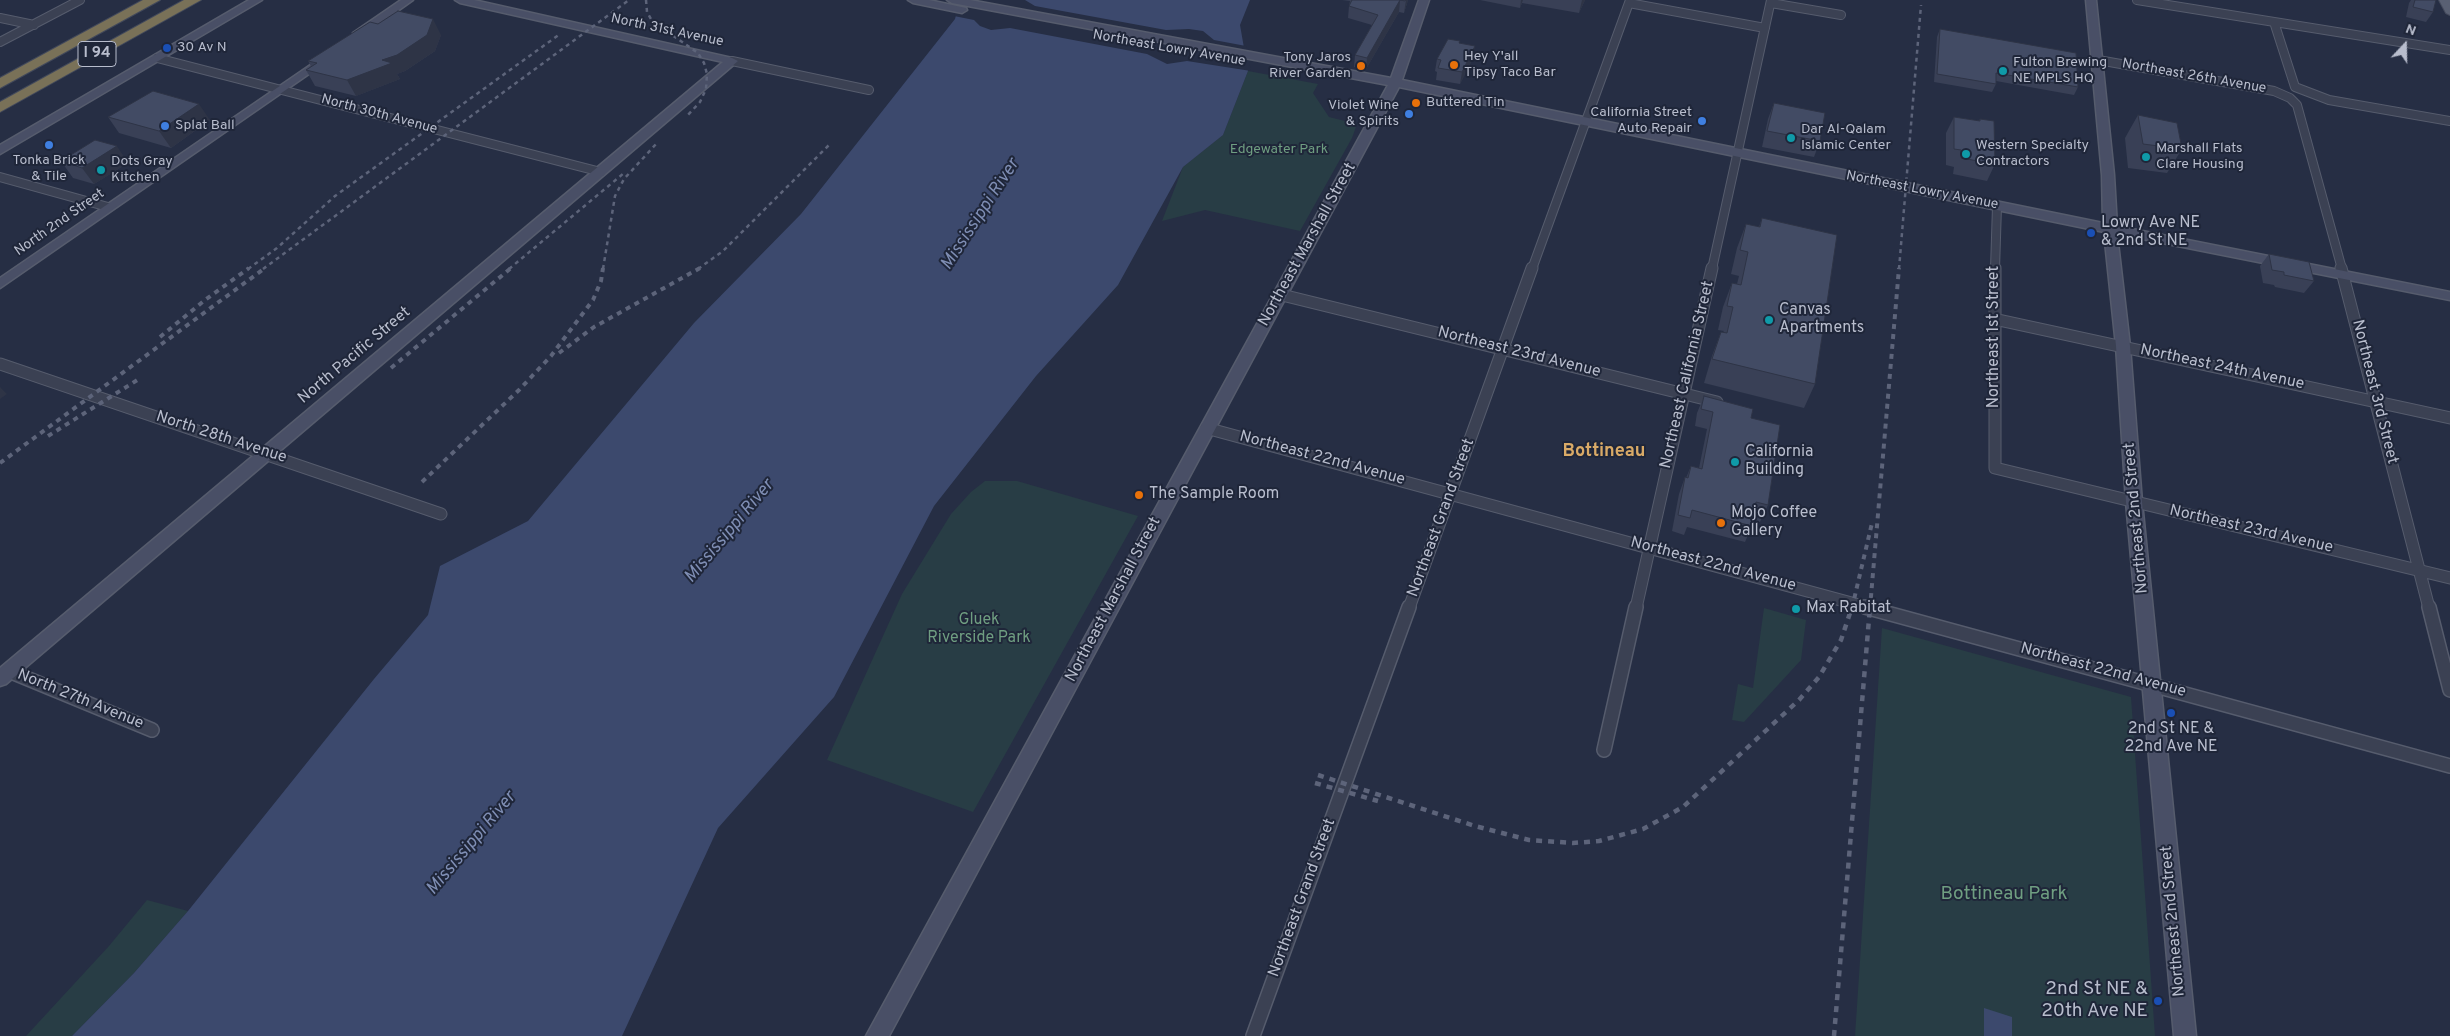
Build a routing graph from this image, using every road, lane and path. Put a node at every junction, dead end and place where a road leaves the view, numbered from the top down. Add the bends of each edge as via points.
1 (80, 0) edge
2 (153, 0) edge
3 (194, 0) edge
4 (257, 0) edge
5 (408, 0) edge
6 (460, 0) edge
7 (914, 0) edge
8 (952, 0) edge
9 (1424, 0) edge
10 (2091, 0) edge
11 (2137, 0) edge
12 (2446, 0) edge
13 (1771, 1) edge
14 (1630, 2) edge
15 (2450, 10) edge
16 (1841, 15) dead end
17 (0, 18) edge
18 (2274, 22) junction
19 (34, 25) junction
20 (1062, 25) junction
21 (1765, 28) junction
22 (0, 42) edge
23 (2450, 50) edge
24 (157, 58) junction
25 (2098, 60) junction
26 (732, 61) junction
27 (1278, 64) joint
28 (1395, 83) junction
29 (0, 84) edge
30 (280, 89) junction
31 (868, 90) dead end
32 (2290, 98) joint
33 (0, 108) edge
34 (2450, 121) edge
35 (1587, 123) junction
36 (0, 150) edge
37 (1739, 154) junction
38 (600, 172) junction
39 (0, 177) edge
40 (1997, 206) junction
41 (108, 207) junction
42 (2110, 228) junction
43 (2343, 274) junction
44 (0, 284) edge
45 (1282, 296) junction
46 (2450, 296) edge
47 (1994, 319) junction
48 (2123, 346) junction
49 (1503, 349) junction
50 (0, 364) edge
51 (1683, 393) junction
52 (2375, 401) junction
53 (1731, 405) edge
54 (2450, 418) edge
55 (1206, 428) junction
56 (267, 453) junction
57 (1995, 468) joint
58 (1451, 494) junction
59 (2134, 502) junction
60 (441, 514) dead end
61 (1650, 547) junction
62 (2420, 571) junction
63 (2450, 578) edge
64 (4, 675) edge
65 (2152, 684) junction
66 (2450, 690) edge
67 (152, 730) dead end
68 (1604, 750) dead end
69 (2450, 766) edge
70 (877, 1036) edge
71 (1253, 1036) edge
72 (2184, 1036) edge

1 - 19 street
2 - 29 highway, I 94
3 - 33 highway, I 94
4 - 24 street
5 - 30 street, North 2nd Street
6 - 26 street, North 31st Avenue
7 - 20 main road
8 - 20 street, Northeast Lowry Avenue
9 - 28 main road, Northeast Marshall Street
10 - 25 street, Northeast 2nd Street
11 - 18 street
12 - 15 main road
13 - 16 street
13 - 21 street, Northeast California Street
14 - 21 street
14 - 35 street, Northeast Grand Street
17 - 19 street
18 - 23 street
18 - 34 street via 2292,82 2303,92 2329,100
19 - 22 street
20 - 27 street, Northeast Lowry Avenue
21 - 37 street, Northeast California Street via 1738,146
24 - 30 street, North 30th Avenue
24 - 36 street
25 - 32 street, Northeast 26th Avenue via 2274,91
25 - 42 street, Northeast 2nd Street
26 - 31 street, North 31st Avenue
26 - 38 street, North Pacific Street
27 - 28 main road, Northeast Lowry Avenue via 1374,84
28 - 35 street, Northeast Lowry Avenue
28 - 45 street, Northeast Marshall Street
30 - 38 street, North 30th Avenue
30 - 41 street, North 2nd Street
32 - 43 street, Northeast 3rd Street via 2297,105
35 - 37 street, Northeast Lowry Avenue
35 - 49 street, Northeast Grand Street
37 - 40 street, Northeast Lowry Avenue
37 - 51 street, Northeast California Street
38 - 56 street, North Pacific Street
39 - 41 street
40 - 42 street, Northeast Lowry Avenue
40 - 47 street, Northeast 1st Street
41 - 44 street, North 2nd Street
42 - 43 street, Northeast Lowry Avenue
42 - 48 street, Northeast 2nd Street
43 - 46 street, Northeast Lowry Avenue
43 - 52 street, Northeast 3rd Street
45 - 49 street, Northeast 23rd Avenue
45 - 55 street, Northeast Marshall Street
47 - 48 street, Northeast 24th Avenue
47 - 57 street, Northeast 1st Street
48 - 52 street, Northeast 24th Avenue
48 - 59 street, Northeast 2nd Street
49 - 51 street, Northeast 23rd Avenue
49 - 58 street, Northeast Grand Street
50 - 56 street, North 28th Avenue
51 - 53 street, Northeast 23rd Avenue
51 - 61 street, Northeast California Street
52 - 54 street, Northeast 24th Avenue
52 - 62 street, Northeast 3rd Street
55 - 58 street, Northeast 22nd Avenue
55 - 70 street, Northeast Marshall Street
56 - 60 street, North 28th Avenue
56 - 64 street, North Pacific Street
57 - 59 street, Northeast 23rd Avenue
58 - 61 street, Northeast 22nd Avenue
58 - 71 street, Northeast Grand Street
59 - 62 street, Northeast 23rd Avenue
59 - 65 street, Northeast 2nd Street
61 - 65 street, Northeast 22nd Avenue
61 - 68 street, Northeast California Street
62 - 63 street, Northeast 23rd Avenue
62 - 66 street, Northeast 3rd Street
64 - 67 street, North 27th Avenue
65 - 69 street, Northeast 22nd Avenue
65 - 72 street, Northeast 2nd Street

